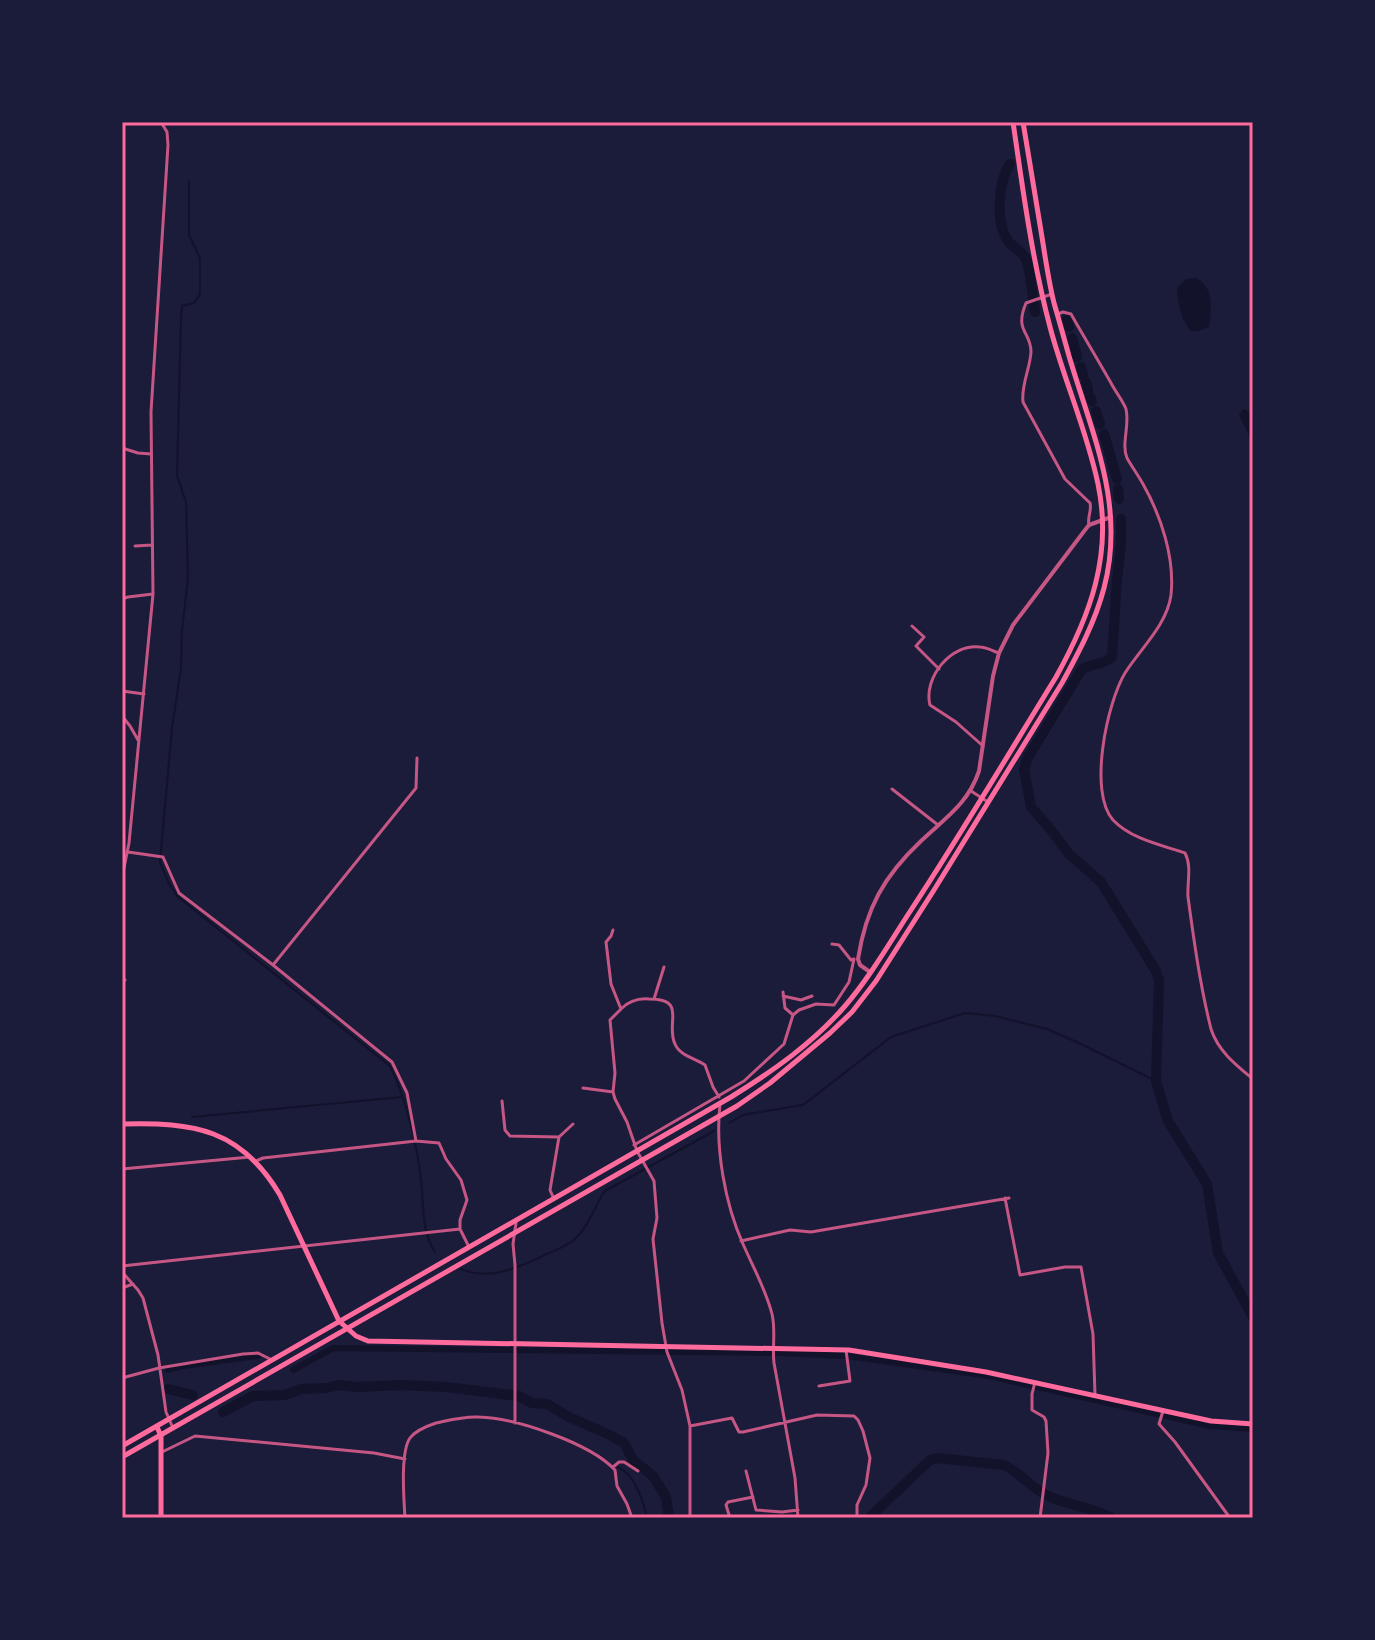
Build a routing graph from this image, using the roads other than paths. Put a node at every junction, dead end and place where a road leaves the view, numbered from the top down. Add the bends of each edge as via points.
1 (161, 122) edge
2 (1013, 122) edge
3 (1023, 122) edge
4 (1052, 294) junction
5 (1042, 296) junction
6 (1058, 314) junction
7 (122, 448) edge
8 (151, 454) junction
9 (1111, 517) junction
10 (1102, 519) junction
11 (1089, 525) junction
12 (152, 545) junction
13 (135, 546) dead end
14 (153, 594) junction
15 (122, 599) edge
16 (912, 626) dead end
17 (999, 653) junction
18 (939, 669) junction
19 (122, 691) edge
20 (144, 694) junction
21 (122, 716) edge
22 (138, 740) junction
23 (983, 746) junction
24 (417, 758) dead end
25 (892, 789) dead end
26 (971, 791) junction
27 (980, 799) junction
28 (989, 803) junction
29 (938, 825) junction
30 (122, 841) edge
31 (129, 843) junction
32 (128, 852) junction
33 (122, 878) edge
34 (613, 930) dead end
35 (832, 944) dead end
36 (856, 959) junction
37 (273, 965) junction
38 (664, 967) dead end
39 (870, 972) junction
40 (812, 996) dead end
41 (654, 999) junction
42 (621, 1009) junction
43 (793, 1015) junction
44 (1253, 1079) edge
45 (583, 1088) dead end
46 (613, 1092) junction
47 (502, 1101) dead end
48 (720, 1101) junction
49 (719, 1116) junction
50 (122, 1124) edge
51 (573, 1124) dead end
52 (559, 1137) junction
53 (414, 1141) junction
54 (636, 1148) junction
55 (641, 1158) junction
56 (253, 1159) junction
57 (122, 1169) edge
58 (554, 1199) junction
59 (516, 1221) junction
60 (460, 1229) junction
61 (514, 1233) junction
62 (741, 1241) junction
63 (302, 1245) junction
64 (469, 1247) junction
65 (122, 1266) edge
66 (122, 1272) edge
67 (133, 1284) junction
68 (122, 1288) edge
69 (339, 1321) junction
70 (346, 1328) junction
71 (515, 1346) junction
72 (667, 1349) junction
73 (846, 1350) junction
74 (774, 1351) junction
75 (271, 1360) junction
76 (159, 1368) junction
77 (122, 1378) edge
78 (1034, 1385) junction
79 (819, 1386) dead end
80 (1095, 1396) junction
81 (1162, 1414) junction
82 (169, 1419) junction
83 (785, 1422) junction
84 (515, 1423) junction
85 (1253, 1424) edge
86 (690, 1426) junction
87 (157, 1427) junction
88 (173, 1428) junction
89 (161, 1436) junction
90 (122, 1446) edge
91 (162, 1452) junction
92 (122, 1457) edge
93 (405, 1459) junction
94 (613, 1467) junction
95 (638, 1471) dead end
96 (746, 1471) dead end
97 (753, 1497) junction
98 (123, 1507) edge
99 (798, 1510) junction
100 (122, 1514) edge
101 (161, 1518) edge
102 (405, 1518) edge
103 (632, 1518) edge
104 (690, 1518) edge
105 (730, 1518) edge
106 (798, 1518) edge
107 (857, 1518) edge
108 (1040, 1518) edge
109 (1230, 1518) edge

1 - 8 street via 168,145
2 - 5 main road
3 - 4 main road
4 - 5 street
4 - 6 main road
5 - 10 main road via 1099,485
5 - 11 street via 1026,303 1022,314 1031,352 1023,402 1065,479 1090,503
6 - 9 main road via 1101,457
6 - 44 street via 1071,314 1126,409 1126,455 1170,554 1166,612 1113,699 1101,760 1102,793 1112,818 1126,830 1185,853 1195,952 1213,1036 1228,1058
7 - 8 street
8 - 12 street
9 - 10 street
9 - 28 main road via 1105,586 1088,634
10 - 11 street
10 - 27 main road via 1096,584 1076,642
11 - 17 street via 1013,625
12 - 13 street
12 - 14 street
14 - 15 street
14 - 20 street
16 - 18 street via 924,637 916,646
17 - 18 street via 980,647 960,650
17 - 23 street
18 - 23 street via 929,685 930,705
19 - 20 street
20 - 22 street
21 - 22 street
22 - 31 street
23 - 26 street
24 - 37 street via 416,788
25 - 29 street
26 - 27 street
26 - 29 street
27 - 28 street
27 - 39 main road
28 - 49 main road via 852,1012 799,1061
29 - 36 street via 882,885
30 - 31 street
31 - 32 street
32 - 33 street
32 - 37 street via 163,857 179,893
34 - 42 street via 606,942 611,984
35 - 36 street
36 - 39 street
36 - 43 street via 834,1005 816,1004
37 - 53 street via 392,1062 407,1093
38 - 41 street
39 - 48 main road via 847,1004 803,1046
40 - 43 street via 801,1000 783,994 785,1008
41 - 42 street via 633,1000
41 - 48 street via 673,1008 676,1047 705,1065
42 - 46 street via 610,1020
43 - 48 street via 784,1044
45 - 46 street
46 - 54 street
47 - 52 street via 510,1136
48 - 49 street
48 - 54 main road
49 - 55 main road
49 - 62 street via 724,1177
50 - 56 main road via 195,1127 225,1138
51 - 52 street
52 - 58 street via 550,1190
53 - 56 street
53 - 60 street via 441,1144 461,1180 467,1200
54 - 55 street
54 - 58 main road
55 - 61 main road
55 - 72 street via 656,1193 653,1239
56 - 57 street
56 - 63 main road via 280,1195
58 - 59 main road
59 - 61 street
59 - 64 main road
60 - 63 street
60 - 64 street
61 - 70 main road
61 - 71 street
62 - 74 street via 771,1310
62 - 80 street via 1007,1198 1020,1275 1081,1267 1093,1334
63 - 65 street
63 - 69 main road
64 - 69 main road
66 - 67 street
67 - 68 street
67 - 76 street via 143,1298
69 - 70 main road
69 - 75 main road
70 - 71 main road via 368,1341
70 - 88 main road
71 - 72 main road
71 - 84 street
72 - 74 main road
72 - 86 street
73 - 74 main road
73 - 78 main road
73 - 79 street via 850,1381
74 - 83 street
75 - 76 street via 258,1353
75 - 82 main road
76 - 77 street
76 - 82 street
78 - 80 main road
78 - 108 street via 1032,1410 1046,1421 1048,1453
80 - 81 main road
81 - 85 main road
81 - 109 street via 1159,1424
82 - 87 main road
82 - 88 street
83 - 86 street via 743,1432 732,1418
83 - 99 street
83 - 107 street via 817,1415 858,1420 870,1458
84 - 93 street via 479,1417 429,1425 412,1434
84 - 94 street via 583,1447
86 - 104 street
87 - 89 main road
87 - 90 main road
88 - 89 main road
89 - 91 main road
89 - 92 main road
91 - 93 street via 195,1436
91 - 101 main road
93 - 102 street
94 - 95 street via 624,1462
94 - 103 street
96 - 97 street
97 - 99 street via 756,1510
97 - 105 street via 728,1502
98 - 100 street
99 - 106 street

